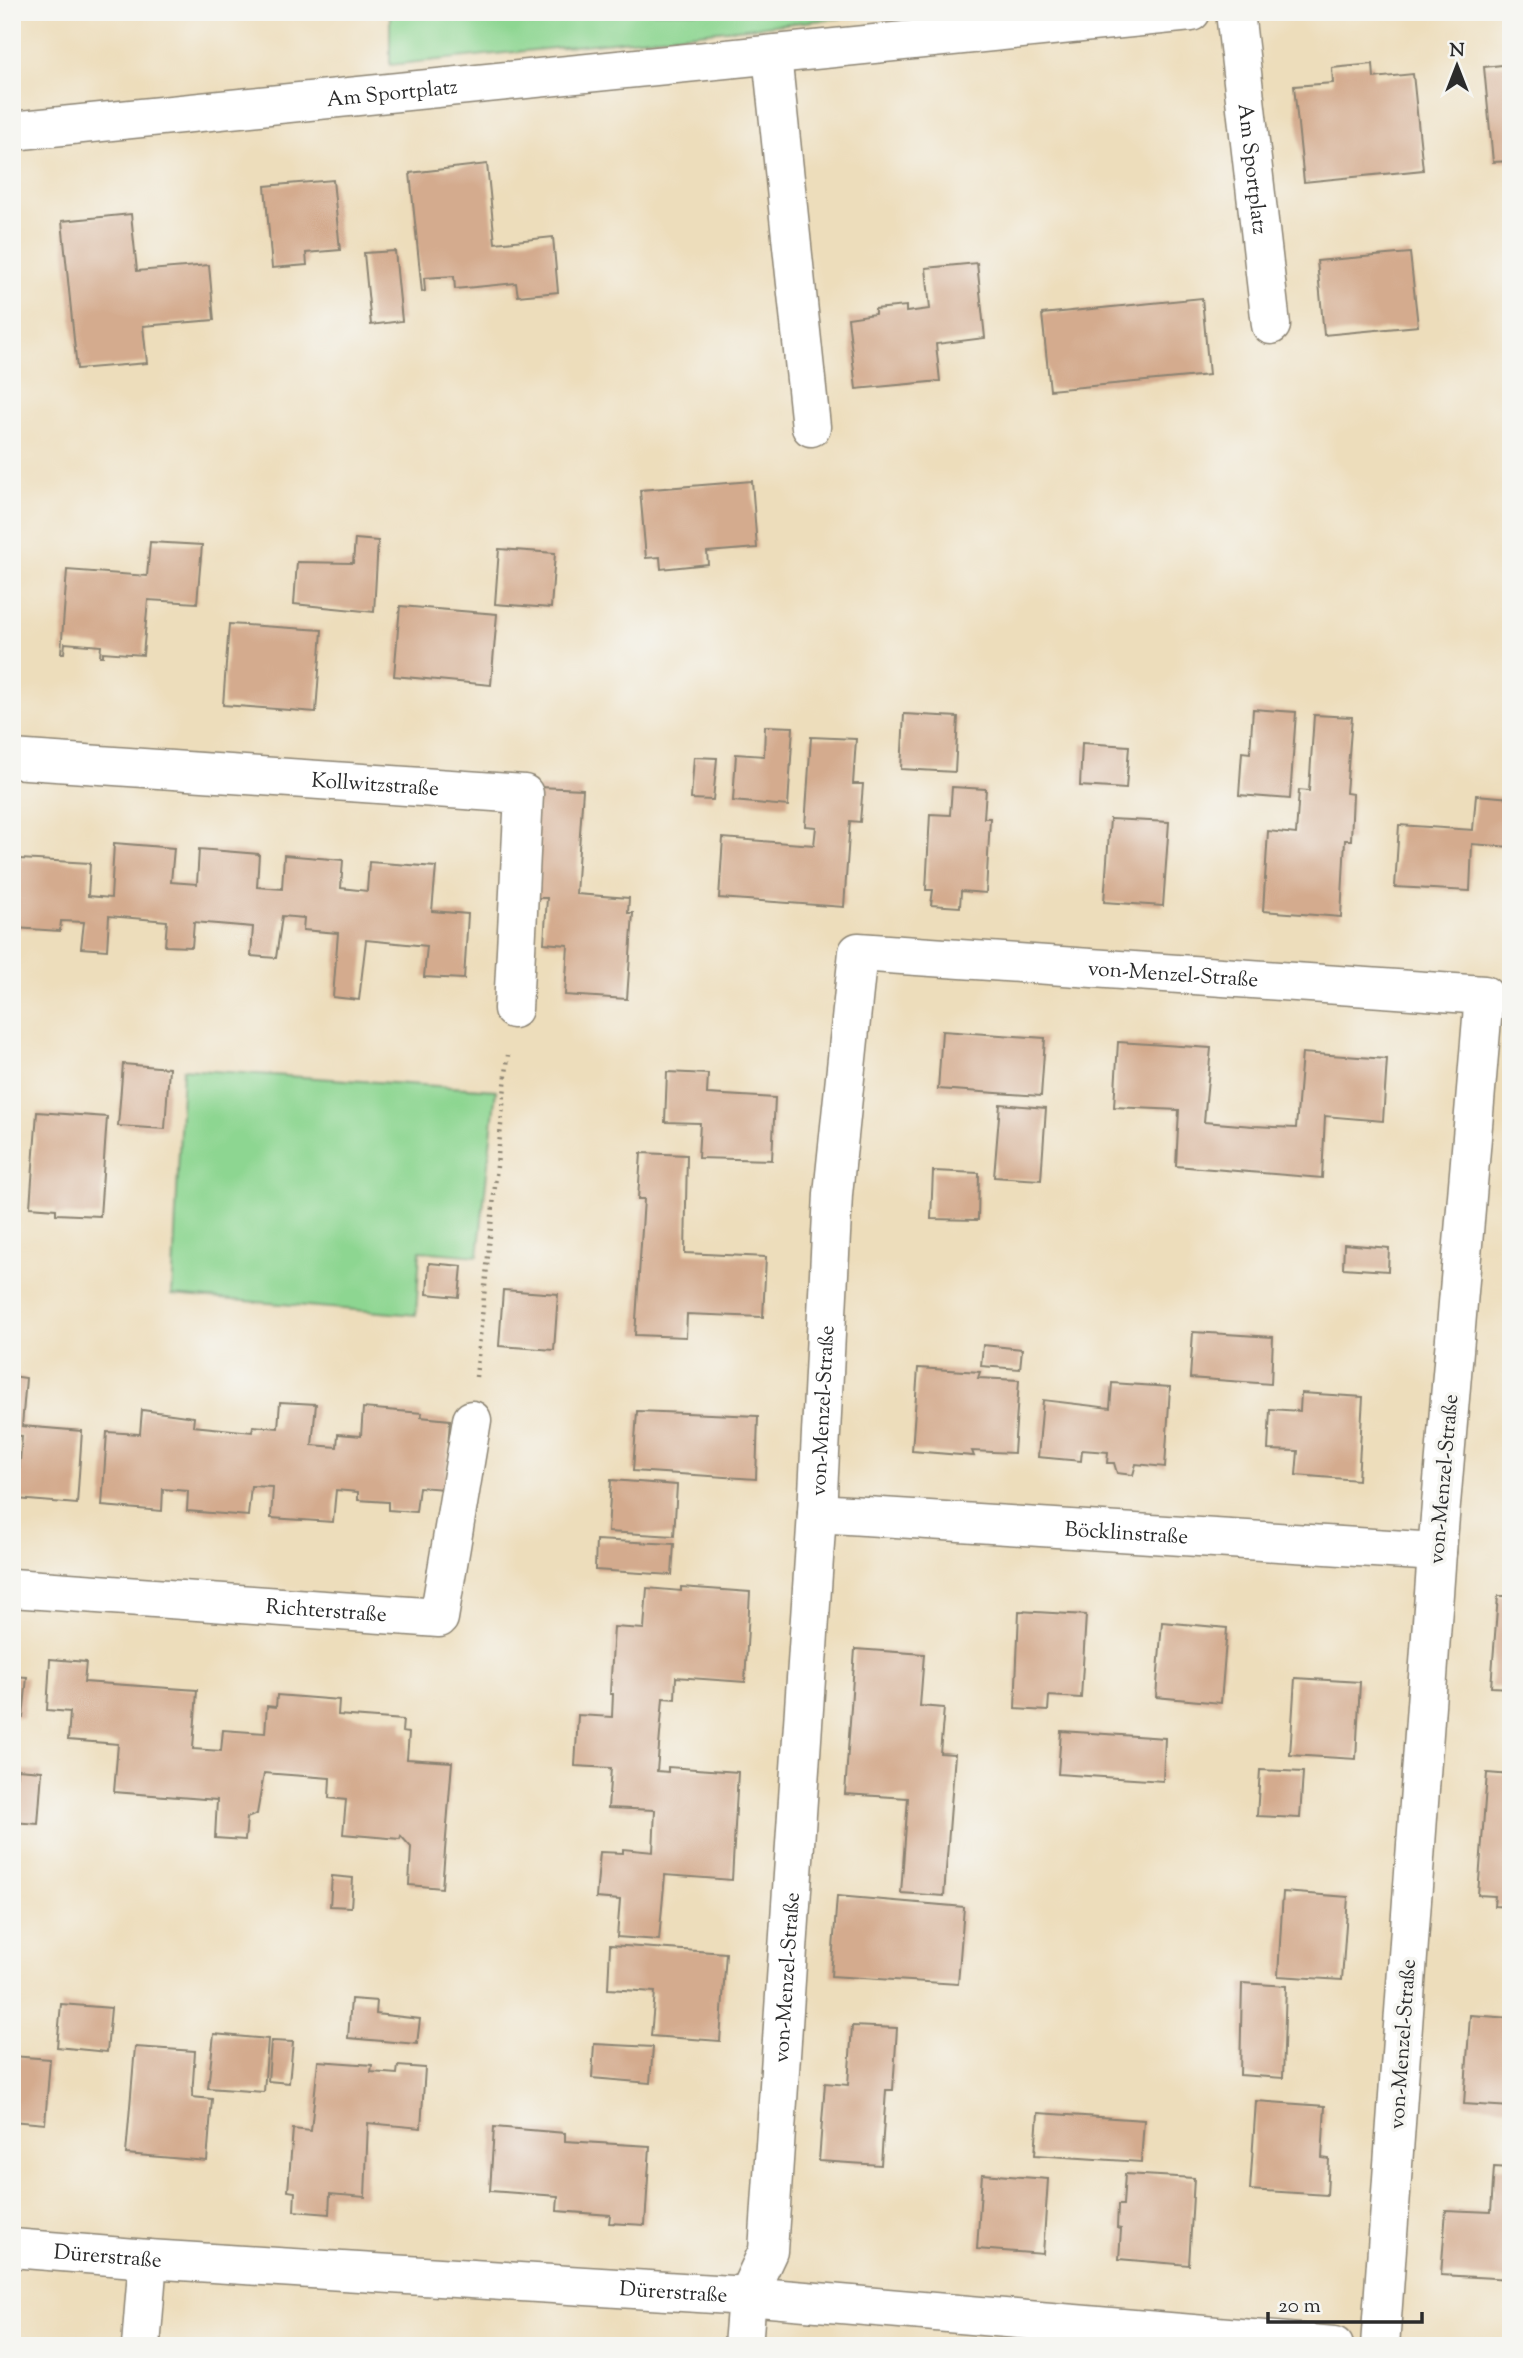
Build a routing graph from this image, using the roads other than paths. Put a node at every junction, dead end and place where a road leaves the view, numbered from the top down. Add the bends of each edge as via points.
1 (1191, 12) edge
2 (1235, 12) edge
3 (772, 55) junction
4 (12, 131) edge
5 (1271, 325) dead end
6 (811, 427) dead end
7 (12, 759) edge
8 (513, 1009) road end
9 (472, 1420) road end
10 (817, 1513) junction
11 (1437, 1552) junction
12 (12, 1588) edge
13 (12, 2248) edge
14 (148, 2259) junction
15 (747, 2295) junction
16 (141, 2346) edge
17 (743, 2346) edge
18 (1334, 2346) edge
19 (1380, 2346) edge

1 - 3 street, Am Sportplatz
2 - 5 street, Am Sportplatz
3 - 4 street, Am Sportplatz
3 - 6 street
7 - 8 street, Kollwitzstraße via 524,794
9 - 12 street, Richterstraße via 439,1618
10 - 11 street, Böcklinstraße
10 - 11 street, von-Menzel-Straße via 833,1194 858,952 1484,995
10 - 15 street, von-Menzel-Straße via 768,2251
11 - 19 street, von-Menzel-Straße
13 - 14 street, Dürerstraße
14 - 15 street, Dürerstraße
14 - 16 street
15 - 17 street
15 - 18 street, Dürerstraße

